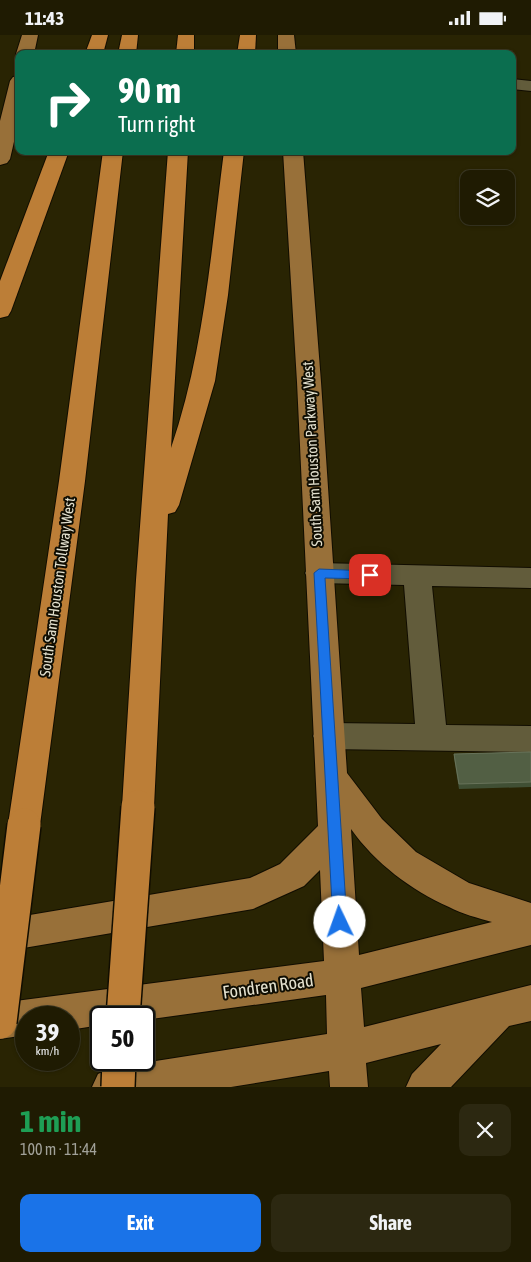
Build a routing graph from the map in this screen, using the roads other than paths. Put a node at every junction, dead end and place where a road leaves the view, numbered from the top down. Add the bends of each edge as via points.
1 (30, 35) edge
2 (100, 35) edge
3 (130, 35) edge
4 (186, 35) edge
5 (248, 35) edge
6 (286, 35) edge
7 (26, 50) edge
8 (95, 50) edge
9 (128, 50) edge
10 (185, 50) edge
11 (246, 50) edge
12 (287, 50) edge
13 (516, 84) edge
14 (531, 86) edge
15 (15, 97) edge
16 (58, 155) edge
17 (113, 155) edge
18 (178, 155) edge
19 (234, 155) edge
20 (293, 155) edge
21 (0, 159) edge
22 (0, 311) edge
23 (319, 573) junction
24 (417, 577) junction
25 (531, 578) edge
26 (150, 580) junction
27 (329, 736) junction
28 (432, 737) junction
29 (531, 739) edge
30 (332, 777) junction
31 (335, 830) junction
32 (531, 919) edge
33 (531, 929) edge
34 (0, 936) edge
35 (343, 976) junction
36 (124, 1006) edge
37 (515, 1007) edge
38 (0, 1021) edge
39 (347, 1050) junction
40 (119, 1071) edge
41 (111, 1087) edge
42 (118, 1087) edge
43 (349, 1087) edge
44 (425, 1087) edge

1 - 7 main road
2 - 8 highway
3 - 9 highway
4 - 10 highway
5 - 11 highway
6 - 12 main road
13 - 14 street
15 - 21 main road
16 - 22 highway
17 - 38 highway, South Sam Houston Tollway West, bridge
18 - 26 highway
19 - 26 highway via 219,279 202,382 166,503
20 - 23 main road, South Sam Houston Parkway West
23 - 24 street
23 - 27 main road, South Sam Houston Parkway West
24 - 25 street
24 - 28 street
26 - 36 highway, bridge
27 - 28 street
27 - 30 main road, South Sam Houston Parkway West
28 - 29 street
30 - 31 main road, South Sam Houston Parkway West
30 - 32 main road via 370,829 404,863 460,896
31 - 34 main road via 292,875 253,893
31 - 35 main road, South Sam Houston Parkway West
33 - 35 main road, Fondren Road
35 - 38 main road, Fondren Road
35 - 39 main road, South Sam Houston Parkway West
37 - 39 main road
37 - 44 main road
39 - 41 main road
39 - 43 main road, South Sam Houston Parkway West
40 - 42 highway, bridge

